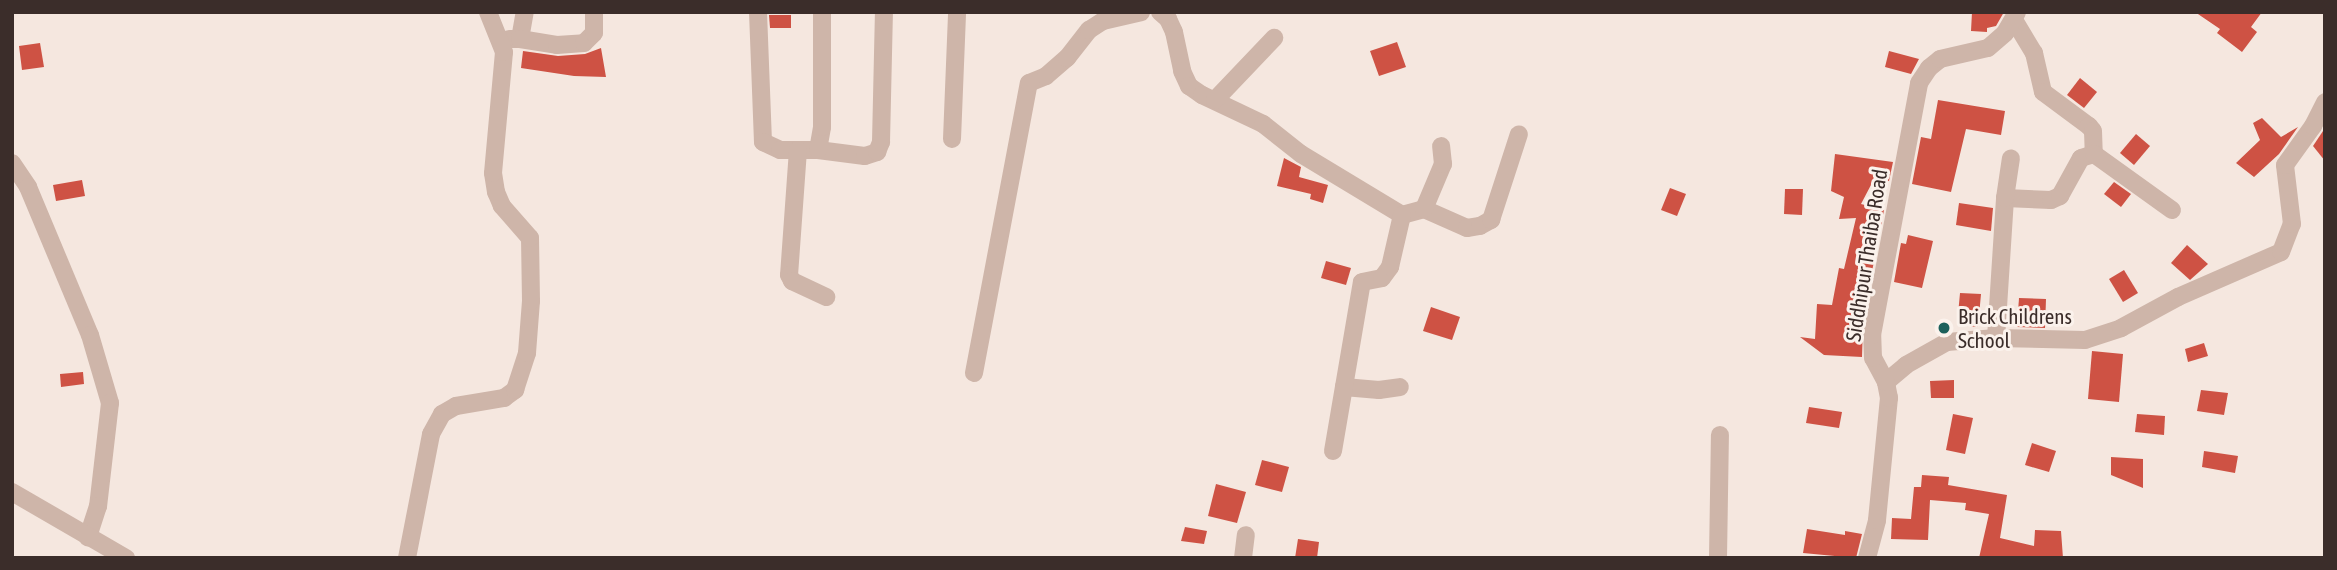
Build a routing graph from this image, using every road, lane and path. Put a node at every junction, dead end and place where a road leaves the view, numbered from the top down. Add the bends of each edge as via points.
1 (488, 12) edge
2 (525, 12) edge
3 (594, 12) edge
4 (758, 12) edge
5 (822, 12) edge
6 (884, 12) edge
7 (957, 12) edge
8 (1141, 12) edge
9 (1160, 12) edge
10 (2015, 16) edge
11 (499, 38) junction
12 (1274, 38) dead end
13 (520, 39) junction
14 (1215, 100) junction
15 (2325, 102) edge
16 (1519, 134) dead end
17 (952, 138) dead end
18 (1441, 146) dead end
19 (799, 150) junction
20 (818, 150) junction
21 (2094, 154) junction
22 (2011, 158) dead end
23 (12, 163) edge
24 (2005, 198) junction
25 (1424, 209) junction
26 (2172, 210) dead end
27 (1402, 215) junction
28 (827, 297) dead end
29 (1996, 338) junction
30 (974, 373) dead end
31 (1886, 382) junction
32 (1344, 387) junction
33 (1401, 387) dead end
34 (1720, 435) dead end
35 (1333, 451) dead end
36 (12, 492) edge
37 (1246, 535) dead end
38 (88, 537) junction
39 (92, 558) edge
40 (126, 558) edge
41 (407, 558) edge
42 (1243, 558) edge
43 (1718, 558) edge
44 (1867, 558) edge

1 - 11 street
2 - 13 street
3 - 13 street via 594,33 584,43 557,45
4 - 19 street via 763,142 780,150
5 - 20 street
6 - 20 street via 877,152 865,156
7 - 17 street
8 - 30 street via 1103,21 1089,30 1067,58 1029,83
9 - 14 street via 1174,32 1189,86
10 - 21 street via 2034,53 2043,92 2089,126
10 - 31 street, Siddhipur Thaiba Road via 1988,48 1940,60 1919,83 1872,335 1873,358
11 - 13 street
11 - 41 street via 504,52 493,173 502,206 530,238 527,354 515,390 503,398 456,406 442,414 431,433
12 - 14 street
14 - 27 street via 1263,124 1301,154
15 - 29 street via 2285,165 2292,224 2281,252 2178,297 2121,328 2085,340
16 - 25 street via 1491,220 1466,228
18 - 25 street via 1443,164
19 - 20 street
19 - 28 street via 789,275 792,281
21 - 24 street via 2081,158 2060,196 2051,200
21 - 26 street
22 - 24 street
23 - 38 street via 28,187 90,335 110,403 98,506
24 - 29 street
25 - 27 street
27 - 32 street via 1390,267 1382,278 1362,282
29 - 31 street via 1947,342
31 - 44 street, Siddhipur Thaiba Road via 1889,398 1877,520
32 - 33 street
32 - 35 street
34 - 43 street
36 - 38 street
37 - 42 street
38 - 39 street
38 - 40 street

